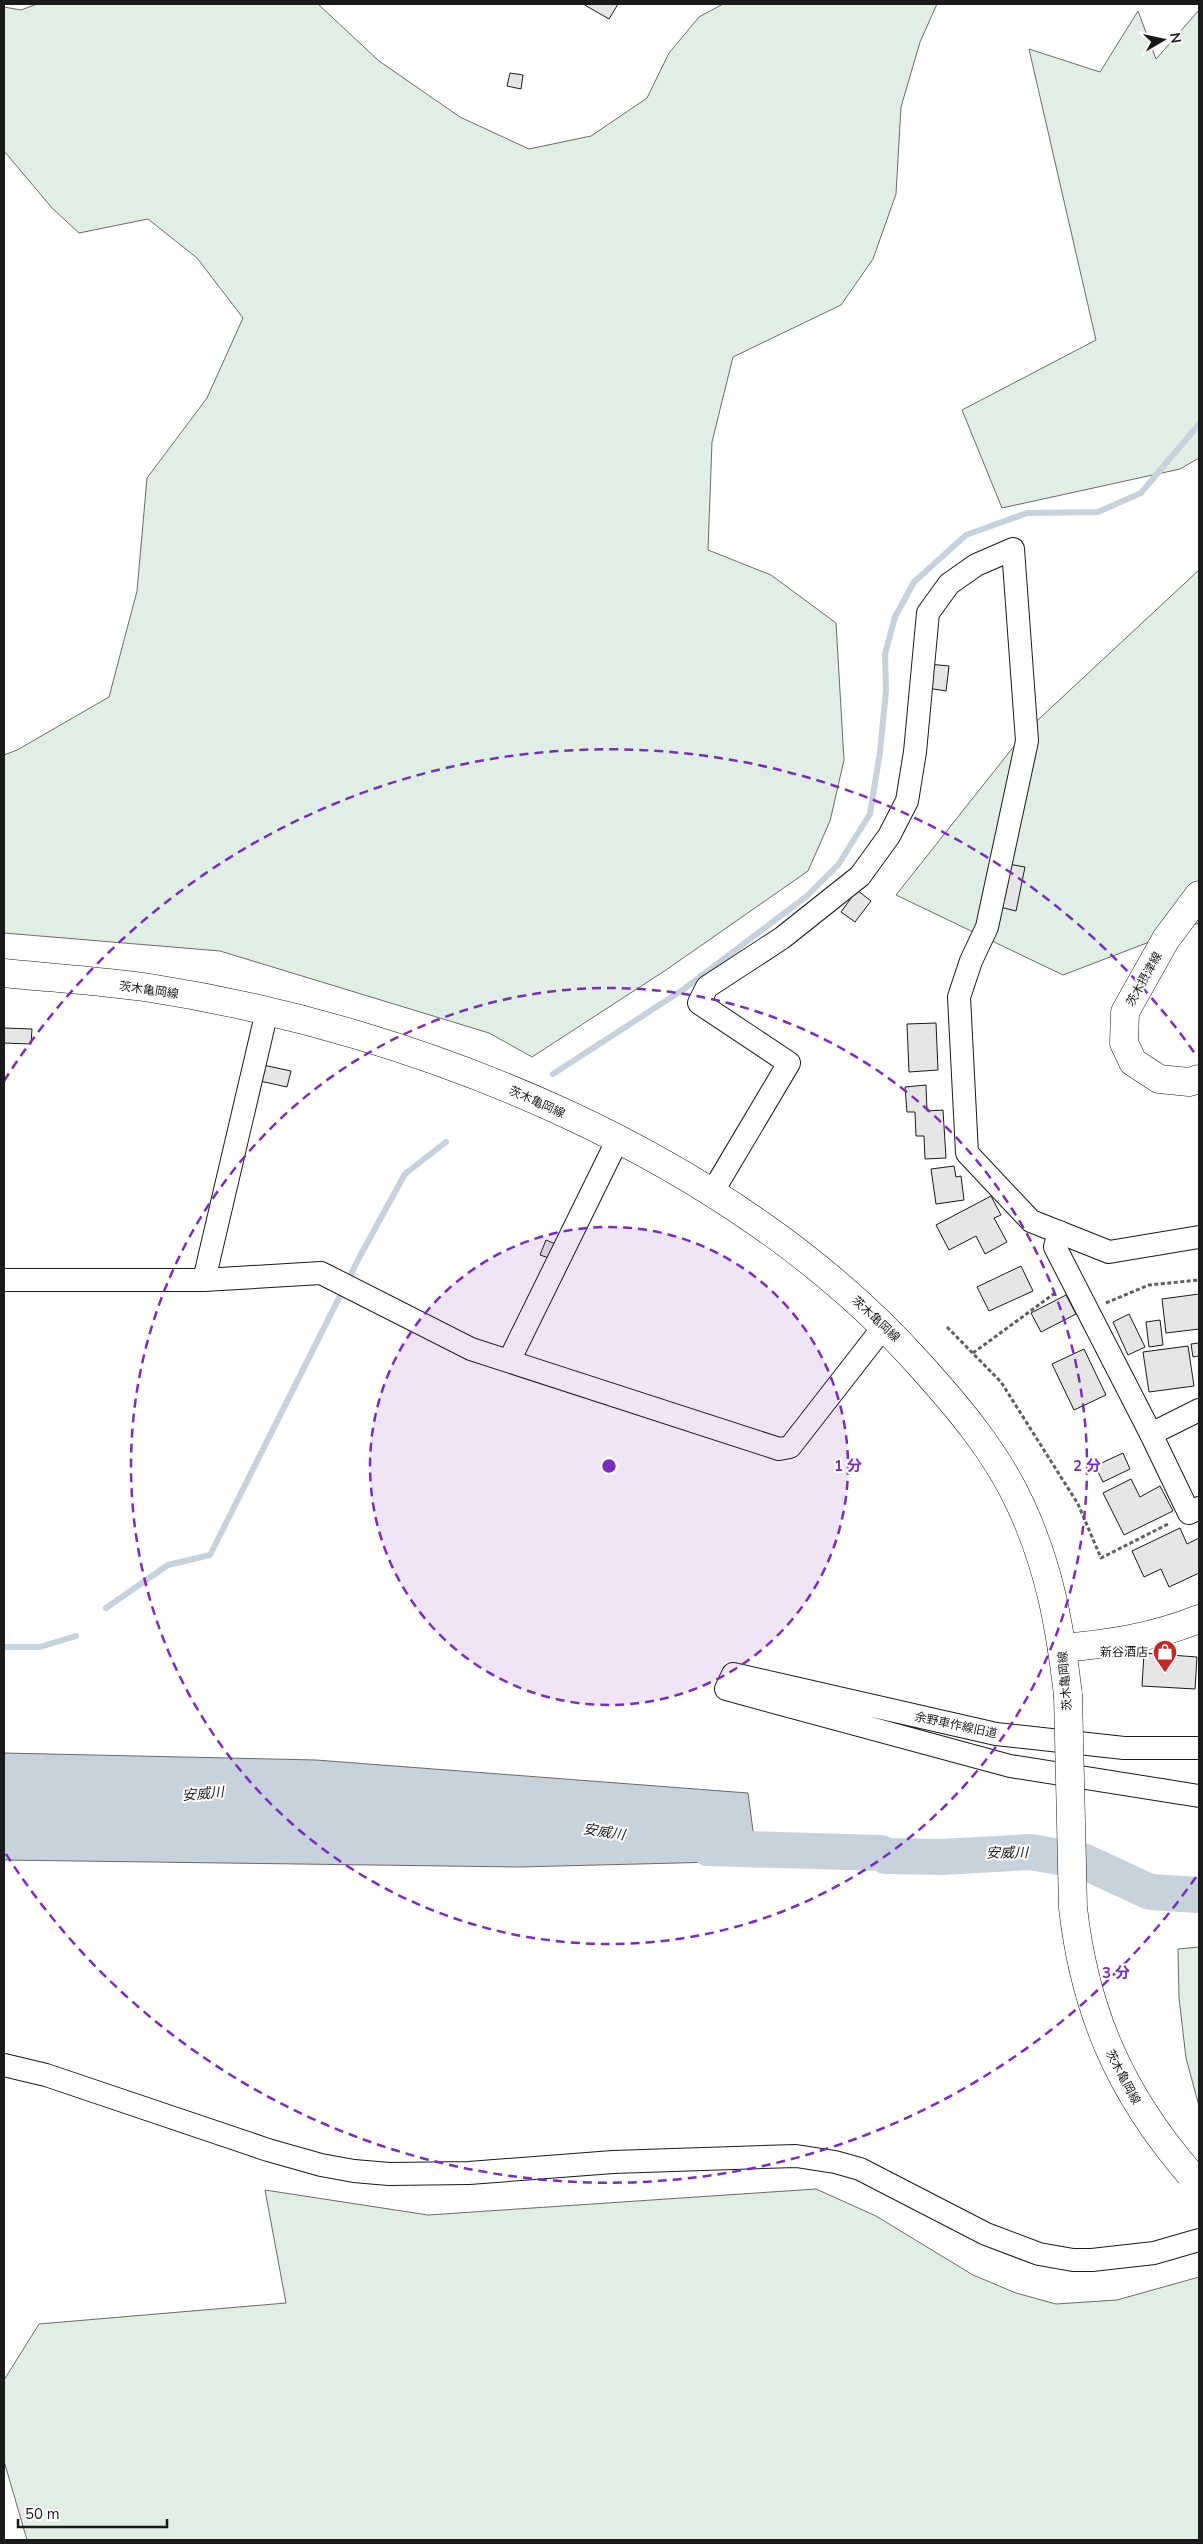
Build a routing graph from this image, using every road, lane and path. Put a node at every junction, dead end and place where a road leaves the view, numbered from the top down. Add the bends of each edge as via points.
1 (1199, 895) edge
2 (4, 973) edge
3 (267, 1011) junction
4 (1199, 1079) edge
5 (618, 1139) junction
6 (714, 1191) junction
7 (1059, 1232) junction
8 (1199, 1237) edge
9 (4, 1280) edge
10 (204, 1280) junction
11 (1199, 1280) edge
12 (1072, 1281) junction
13 (1087, 1311) junction
14 (885, 1325) junction
15 (947, 1327) dead end
16 (973, 1353) junction
17 (508, 1361) junction
18 (1199, 1410) edge
19 (1151, 1434) junction
20 (1194, 1511) edge
21 (1199, 1619) edge
22 (1062, 1648) junction
23 (1199, 1748) edge
24 (1199, 1796) edge
25 (4, 2065) edge
26 (1194, 2179) edge
27 (1199, 2240) edge

1 - 4 main road, 茨木摂津線 via 1166,939 1126,1012 1124,1043 1133,1062 1160,1079 1189,1082
2 - 3 main road, 茨木亀岡線 via 149,988
3 - 5 main road, 茨木亀岡線 via 410,1051 507,1089
3 - 10 street
5 - 6 main road, 茨木亀岡線
5 - 17 street
6 - 7 street via 789,1063 699,1003 707,987 782,938 860,876 889,836 907,801 915,752 928,613 949,584 976,565 1013,549 1027,741 987,927 959,997 967,1153 1032,1221
6 - 14 main road, 茨木亀岡線 via 813,1263
7 - 8 street via 1109,1252
7 - 12 street via 1055,1247
9 - 10 street
10 - 17 street via 320,1273 471,1349
11 - 13 path via 1149,1285
12 - 13 street
12 - 16 path
13 - 19 street
14 - 17 street via 790,1447 779,1449
14 - 22 main road, 茨木亀岡線 via 983,1440 1020,1504 1045,1566
15 - 16 path
16 - 20 path via 1001,1382 1078,1504 1101,1558
18 - 19 street
19 - 20 street
21 - 22 main road via 1123,1642
22 - 26 main road, 茨木亀岡線, bridge via 1068,1695 1073,1908 1088,1993 1108,2048 1134,2100
23 - 24 street, 余野車作線旧道 via 1124,1748 996,1734 732,1674 726,1689 1010,1766
25 - 27 street via 46,2075 321,2165 389,2174 470,2173 613,2162 796,2156 860,2170 994,2237 1039,2254 1092,2260 1154,2253

